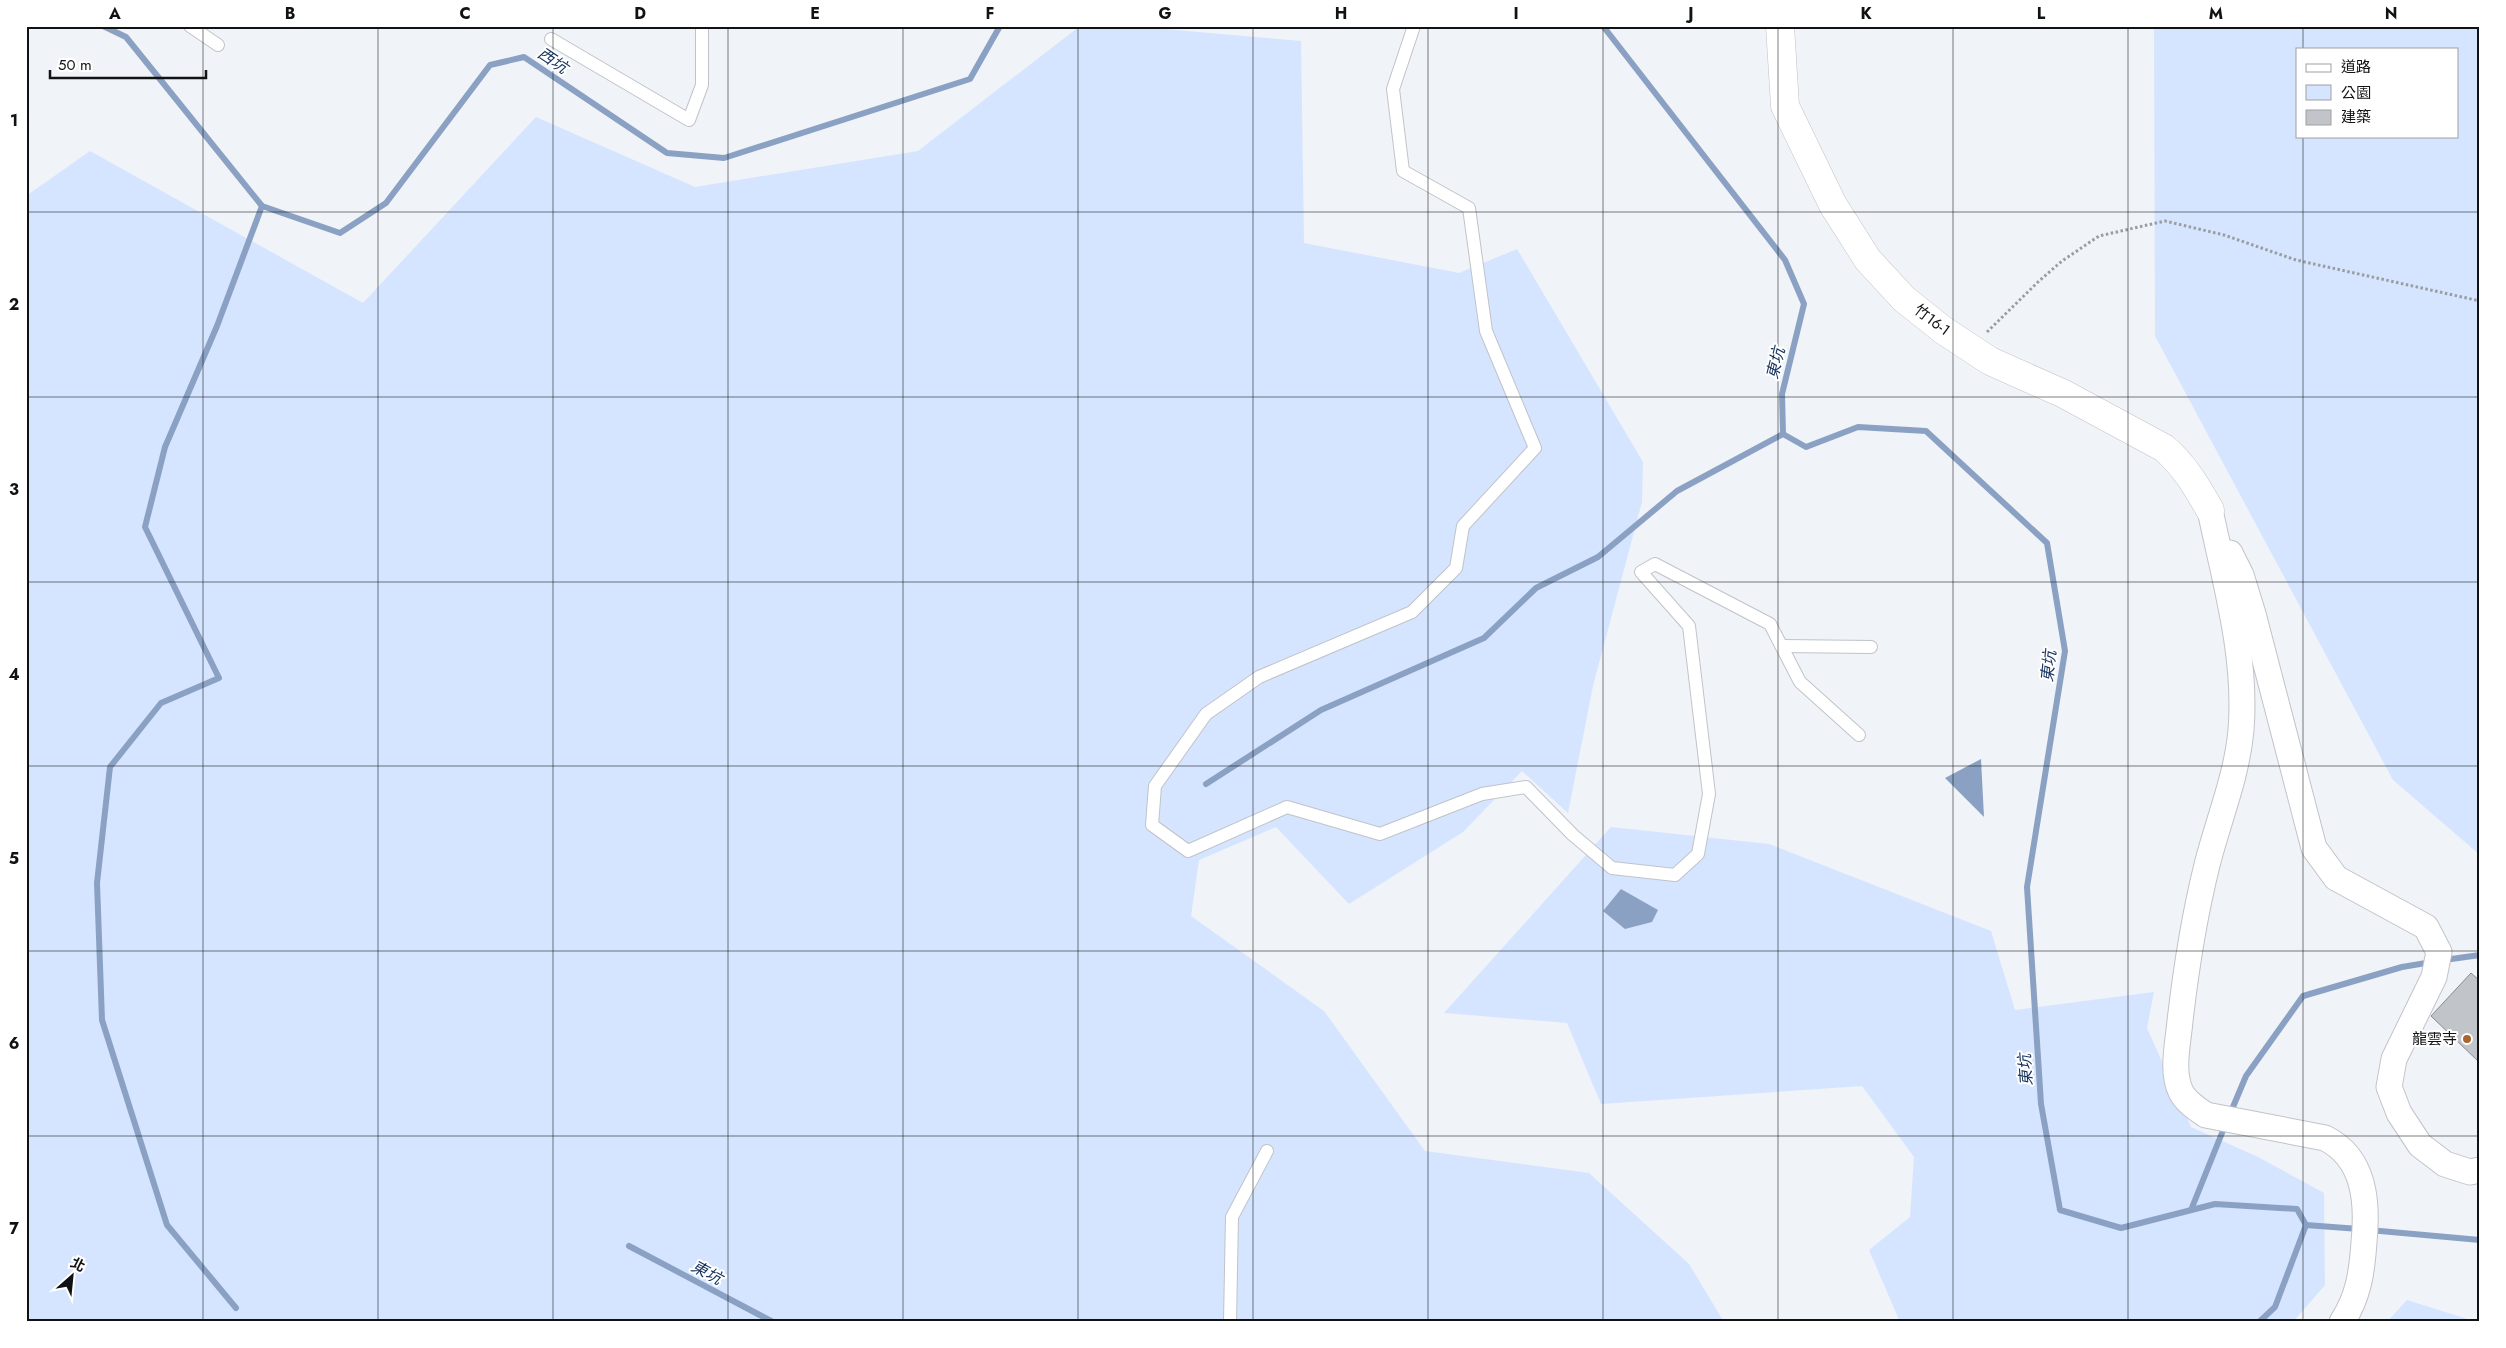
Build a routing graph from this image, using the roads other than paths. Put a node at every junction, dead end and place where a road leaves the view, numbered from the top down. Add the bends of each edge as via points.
1 (190, 26) edge
2 (702, 26) edge
3 (1414, 26) edge
4 (1780, 26) edge
5 (551, 40) dead end
6 (218, 45) dead end
7 (2210, 510) junction
8 (1782, 646) junction
9 (1871, 647) dead end
10 (1859, 735) dead end
11 (1267, 1152) dead end
12 (2480, 1170) edge
13 (1230, 1322) edge
14 (2342, 1322) edge

1 - 6 lane
2 - 5 lane via 702,85 689,120
3 - 8 lane via 1393,89 1403,171 1469,208 1486,331 1535,448 1464,526 1456,568 1412,612 1259,677 1206,714 1155,786 1152,825 1188,851 1287,806 1380,834 1482,794 1526,787 1573,835 1612,868 1676,875 1698,854 1709,794 1689,626 1641,572 1655,564 1770,624
4 - 7 street, 竹16-1 / 竹16-1 via 1785,106 1833,205 1868,260 1904,299 1990,361 2064,394 2164,448 2195,483
7 - 12 street via 2241,575 2314,848 2336,878 2426,927 2439,952 2434,977 2394,1060 2389,1087 2399,1114 2420,1145 2445,1164 2470,1172
7 - 14 street via 2243,684 2241,732 2193,926 2177,1078 2182,1093 2192,1106 2206,1115 2325,1138 2336,1144 2360,1176 2364,1188 2366,1229 2361,1278 2352,1307
8 - 9 lane
8 - 10 lane via 1800,682
11 - 13 lane via 1232,1217

